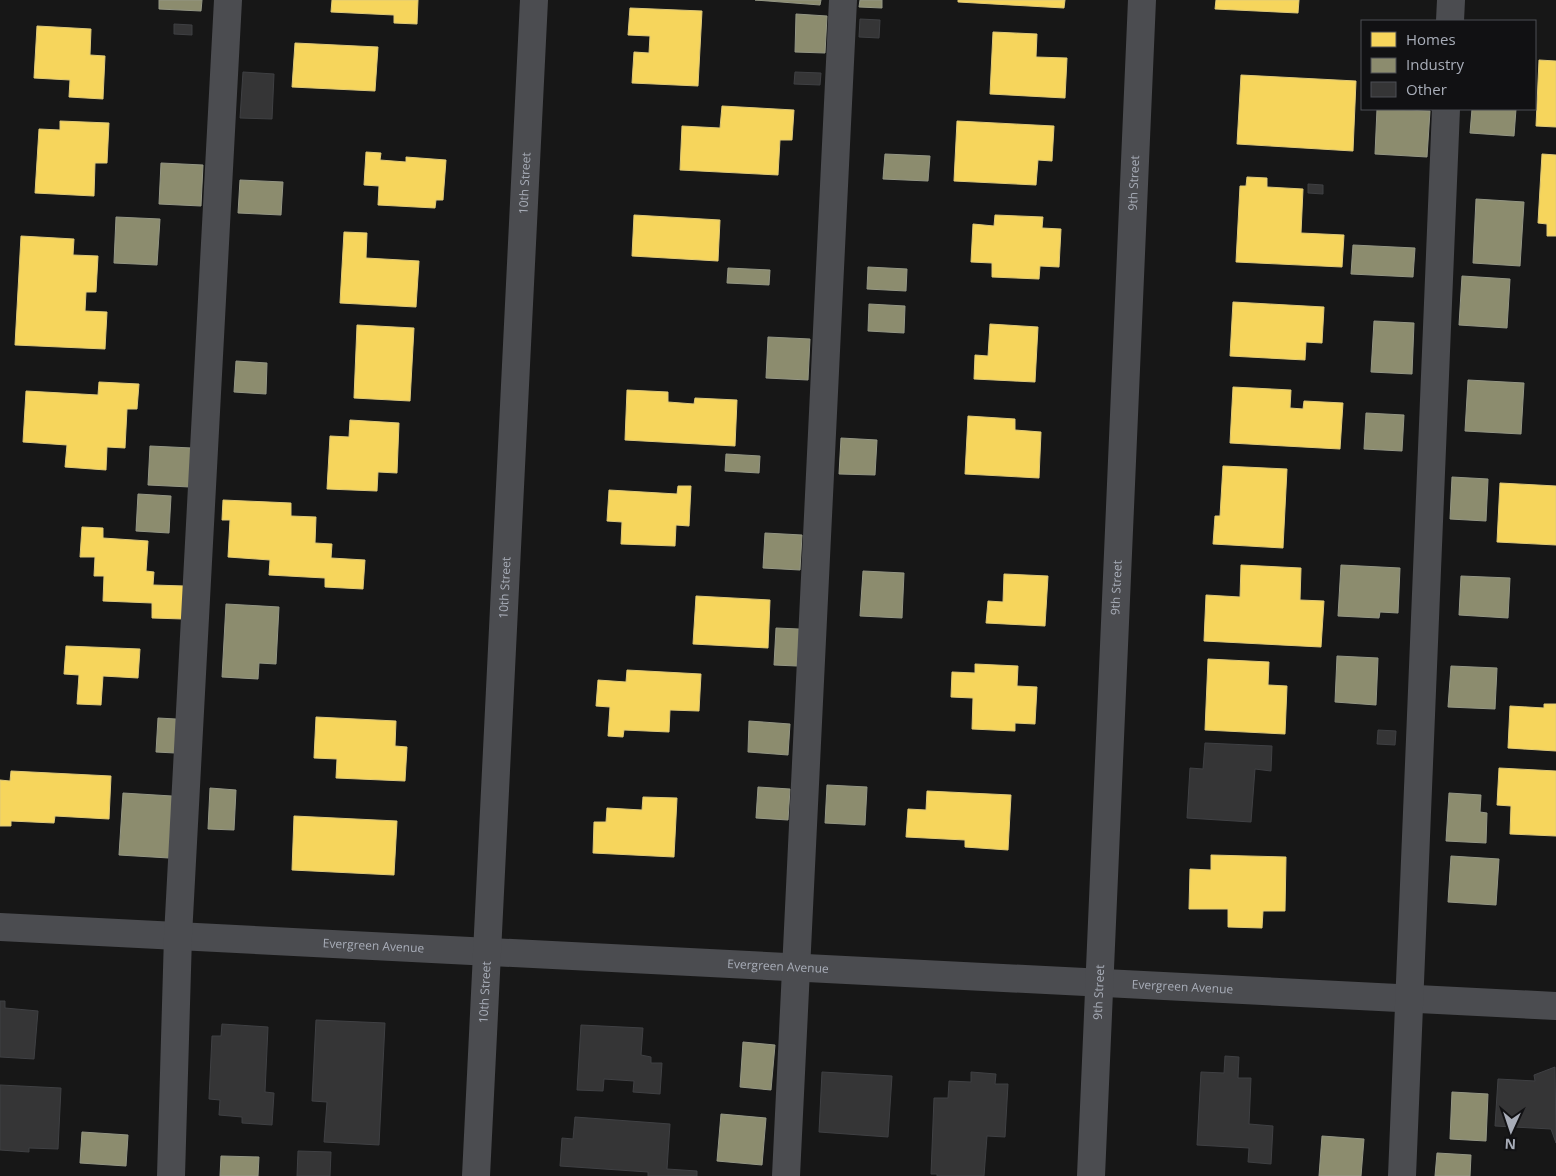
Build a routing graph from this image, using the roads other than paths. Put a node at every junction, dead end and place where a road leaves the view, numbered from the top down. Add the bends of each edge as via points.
1 (228, 0) edge
2 (534, 0) edge
3 (843, 0) edge
4 (1142, 0) edge
5 (1451, 0) edge
6 (1450, 20) edge
7 (1446, 110) edge
8 (0, 927) edge
9 (178, 936) junction
10 (487, 951) junction
11 (795, 968) junction
12 (1100, 983) junction
13 (1410, 998) junction
14 (1556, 1006) edge
15 (171, 1176) edge
16 (476, 1176) edge
17 (786, 1176) edge
18 (1090, 1176) edge
19 (1402, 1176) edge

1 - 9 street
2 - 10 street, 10th Street
3 - 11 street
4 - 12 street, 9th Street
5 - 6 street
7 - 13 street
8 - 9 street, Evergreen Avenue
9 - 10 street, Evergreen Avenue
9 - 15 street
10 - 11 street, Evergreen Avenue
10 - 16 street, 10th Street
11 - 12 street, Evergreen Avenue
11 - 17 street
12 - 13 street, Evergreen Avenue
12 - 18 street, 9th Street
13 - 14 street, Evergreen Avenue
13 - 19 street

